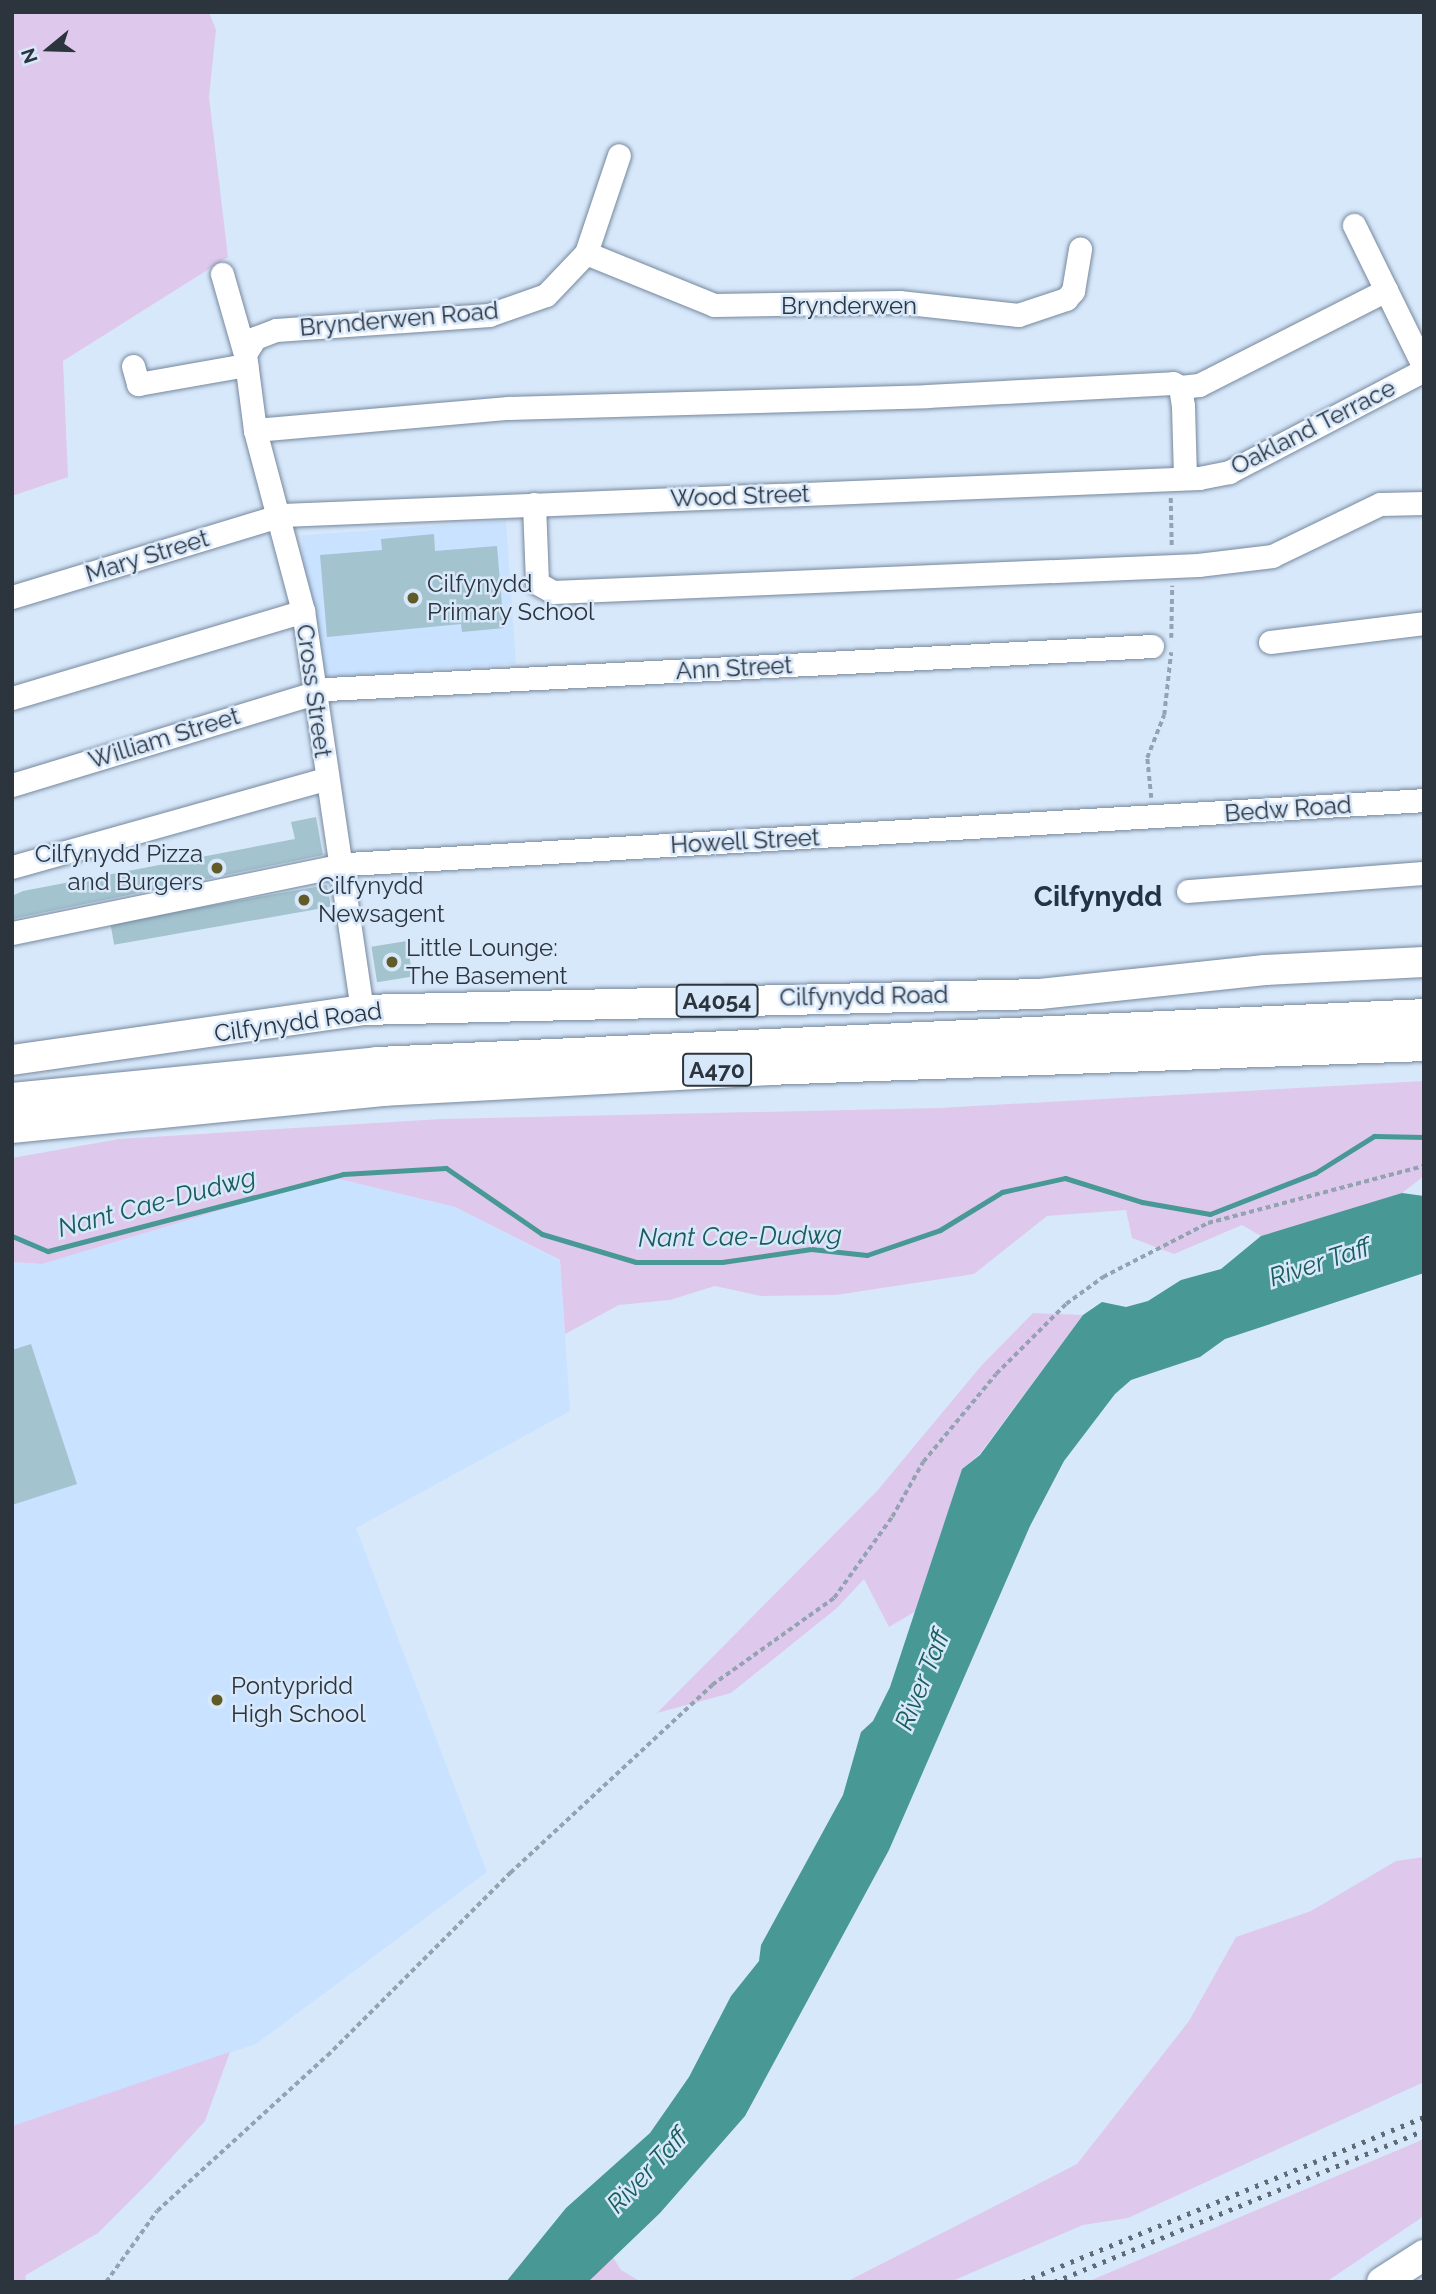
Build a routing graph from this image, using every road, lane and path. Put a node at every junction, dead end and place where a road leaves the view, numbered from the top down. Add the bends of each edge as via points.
1 (619, 155) dead end
2 (1354, 225) dead end
3 (1080, 249) dead end
4 (586, 253) junction
5 (222, 274) dead end
6 (1386, 290) junction
7 (246, 365) junction
8 (133, 366) dead end
9 (1424, 369) edge
10 (1180, 387) junction
11 (255, 430) junction
12 (1192, 478) junction
13 (1424, 503) edge
14 (534, 505) junction
15 (282, 515) junction
16 (12, 597) edge
17 (303, 611) junction
18 (1424, 623) edge
19 (1270, 642) dead end
20 (1152, 646) dead end
21 (316, 692) junction
22 (12, 698) edge
23 (326, 779) junction
24 (12, 785) edge
25 (1424, 800) edge
26 (1153, 818) joint
27 (337, 866) junction
28 (12, 867) edge
29 (1424, 873) edge
30 (1188, 891) dead end
31 (12, 933) edge
32 (1424, 962) edge
33 (362, 1010) junction
34 (1424, 1014) edge
35 (1424, 1044) edge
36 (12, 1060) edge
37 (12, 1099) edge
38 (12, 1126) edge
39 (1424, 1166) edge
40 (106, 2282) edge

1 - 4 street, Brynderwen Road
2 - 6 street
3 - 4 street, Brynderwen via 1073,291 1066,299 1018,315 899,302 714,305
4 - 7 street, Brynderwen Road via 546,295 509,309 276,330 255,338
5 - 7 street, Cross Street
6 - 9 street
6 - 10 street via 1199,385
7 - 8 street via 138,384
7 - 11 street, Cross Street
9 - 12 street, Oakland Terrace via 1228,472
10 - 11 street via 1173,383 914,397 587,404
10 - 12 street
11 - 15 street, Cross Street
12 - 14 street, Wood Street
13 - 14 street via 1380,504 1272,556 1198,565 554,592 537,583
14 - 15 street, Wood Street
15 - 16 street, Mary Street
15 - 17 street, Cross Street
17 - 21 street, Cross Street
17 - 22 street
18 - 19 street
20 - 21 street, Ann Street
21 - 23 street, Cross Street
21 - 24 street, William Street
23 - 27 street, Cross Street
23 - 28 street
25 - 26 street, Bedw Road
26 - 27 street, Howell Street
27 - 31 street, Howell Street
27 - 33 street, Cross Street
29 - 30 street
32 - 33 main road, Cilfynydd Road / A4054 via 1265,970 1040,994
33 - 36 main road, Cilfynydd Road / A4054
34 - 37 highway, A470 via 377,1063
35 - 38 highway, A470 via 767,1068 383,1088
39 - 40 path via 1208,1223 1103,1278 1066,1304 996,1374 923,1462 892,1517 834,1598 712,1685 510,1873 327,2056 157,2211

